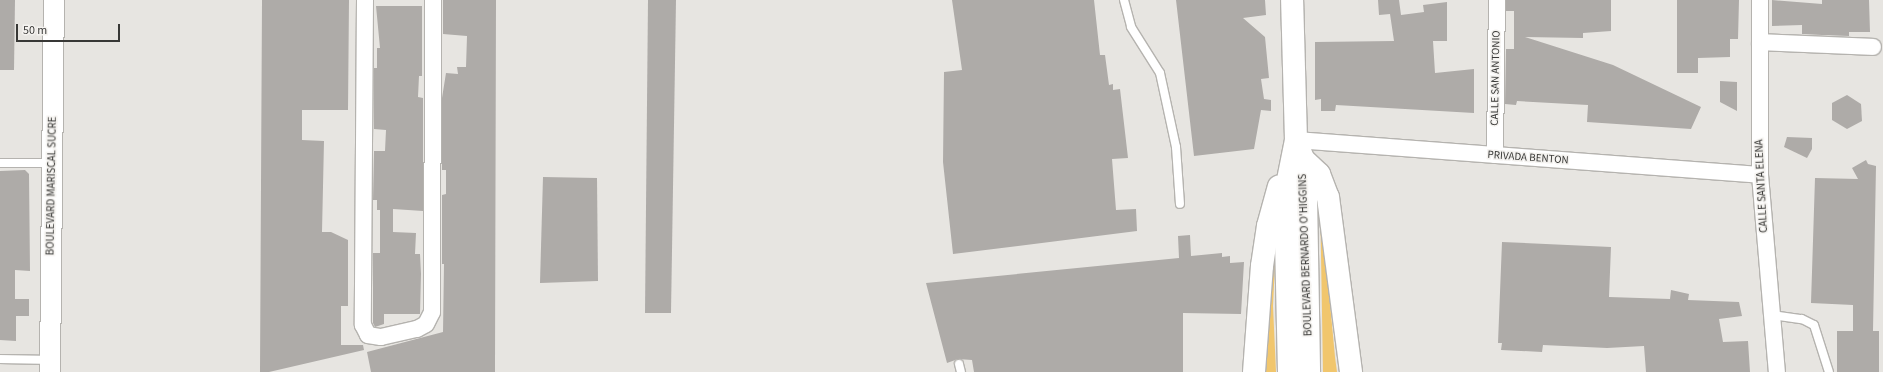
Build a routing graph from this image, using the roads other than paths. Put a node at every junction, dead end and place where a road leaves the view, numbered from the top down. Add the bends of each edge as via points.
1 (54, 0) edge
2 (365, 0) edge
3 (433, 0) edge
4 (1124, 0) edge
5 (1292, 0) edge
6 (1497, 0) edge
7 (1760, 0) edge
8 (1760, 42) junction
9 (1873, 47) dead end
10 (1296, 153) junction
11 (1495, 155) junction
12 (0, 163) edge
13 (54, 163) junction
14 (1760, 175) junction
15 (1180, 204) dead end
16 (1772, 315) junction
17 (0, 359) edge
18 (50, 366) edge
19 (1254, 372) edge
20 (1289, 372) edge
21 (1309, 372) edge
22 (1351, 372) edge
23 (1777, 372) edge
24 (1829, 372) edge

1 - 13 street, BOULEVARD MARISCAL SUCRE
2 - 3 street via 363,325 368,335 381,337 418,329 426,324 432,312
4 - 15 lane via 1131,26 1160,73 1176,147
5 - 10 main road, BOULEVARD BERNARDO O'HIGGINS
6 - 11 street, CALLE SAN ANTONIO
7 - 8 street, CALLE SANTA ELENA
8 - 9 street
8 - 14 street, CALLE SANTA ELENA
10 - 11 street, PRIVADA BENTON
10 - 19 main road via 1277,190 1268,226
10 - 20 main road, BOULEVARD BERNARDO O'HIGGINS via 1286,195
10 - 21 main road, BOULEVARD BERNARDO O'HIGGINS
10 - 22 main road via 1319,174 1328,197
11 - 14 street, PRIVADA BENTON
12 - 13 lane
13 - 18 street, BOULEVARD MARISCAL SUCRE
14 - 16 street, CALLE SANTA ELENA
16 - 23 street, CALLE SANTA ELENA
16 - 24 lane via 1802,319 1814,325
17 - 18 lane

